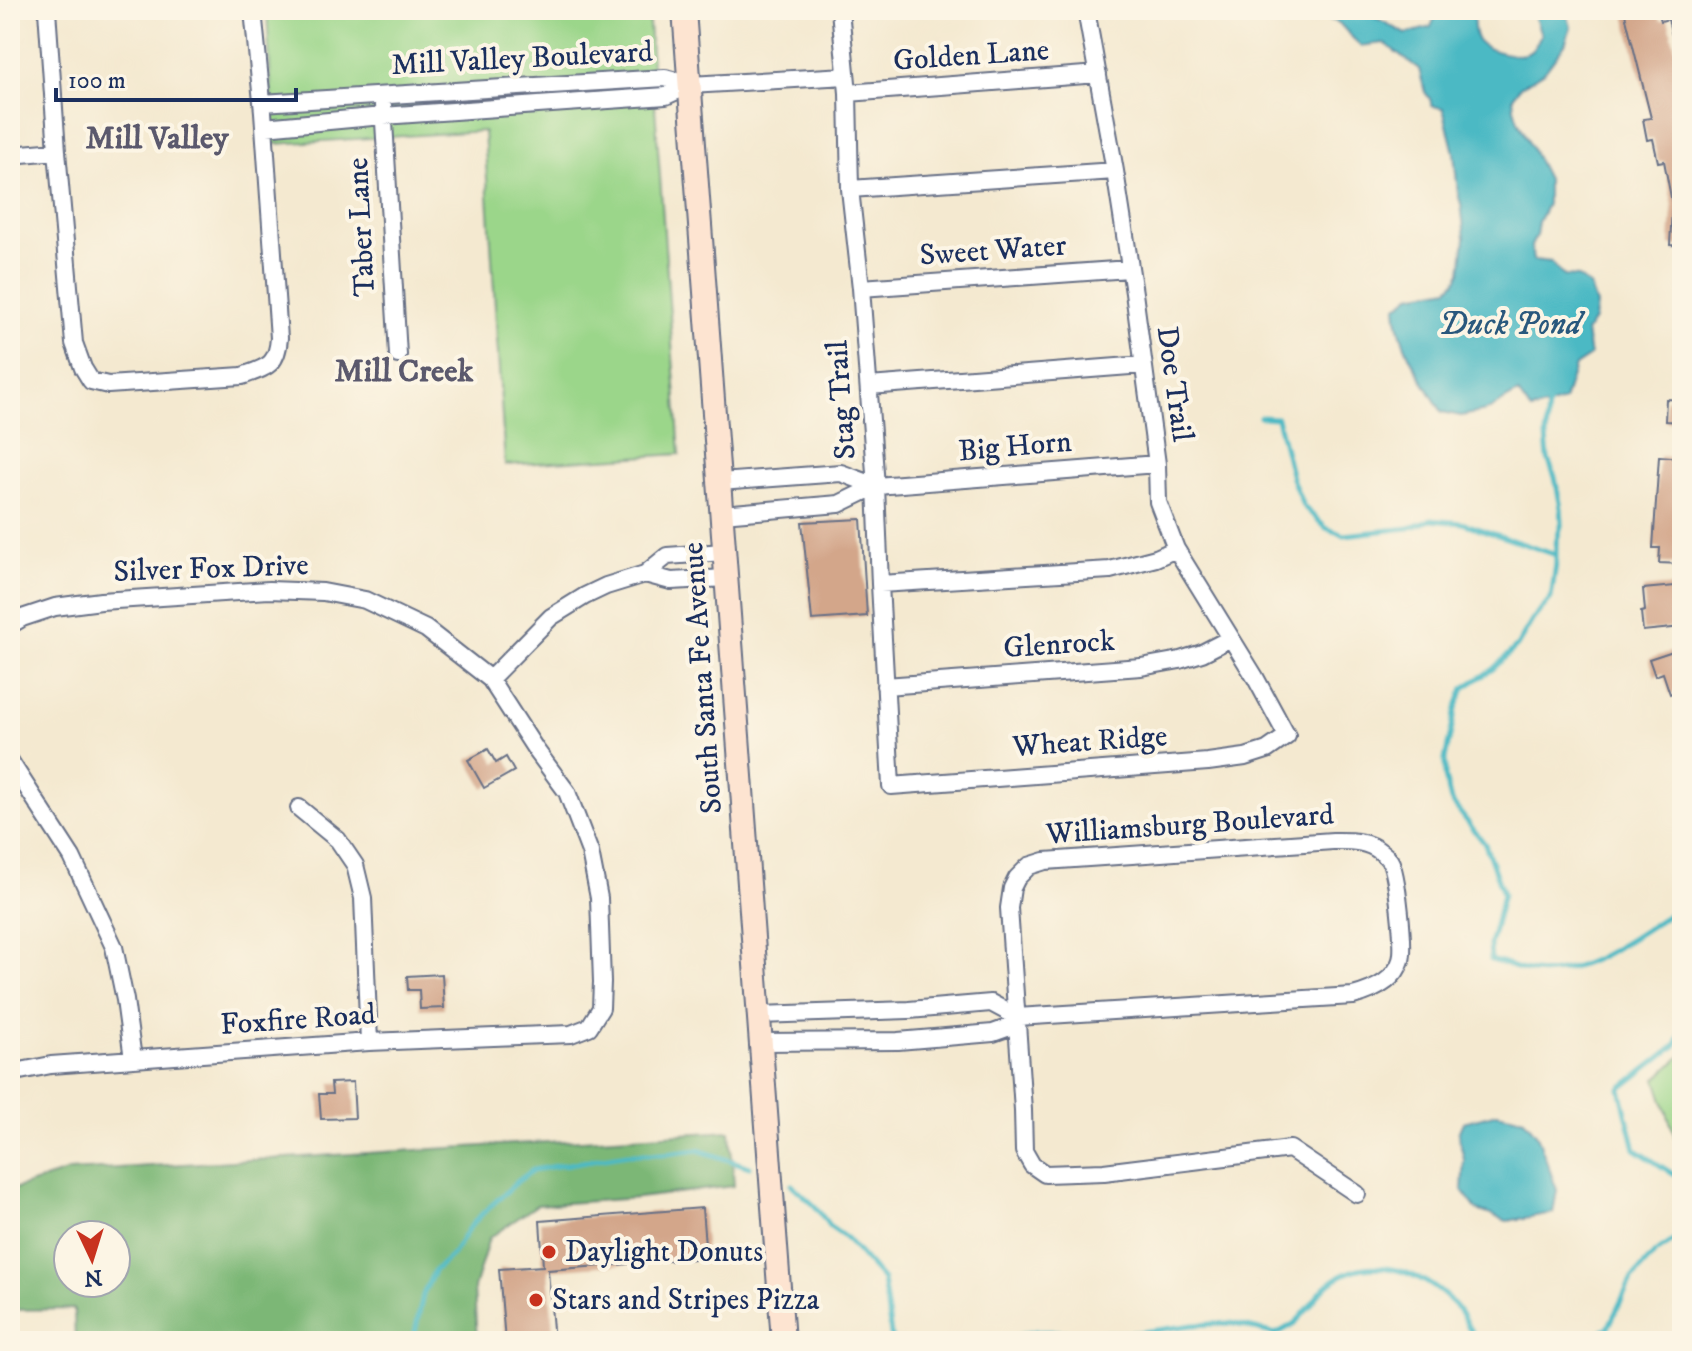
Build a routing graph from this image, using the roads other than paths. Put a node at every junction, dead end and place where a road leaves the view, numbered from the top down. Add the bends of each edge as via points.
1 (47, 10) edge
2 (253, 10) edge
3 (684, 10) edge
4 (840, 10) edge
5 (1086, 10) edge
6 (1098, 74) junction
7 (846, 76) junction
8 (690, 85) junction
9 (848, 93) junction
10 (382, 95) junction
11 (262, 103) junction
12 (383, 116) junction
13 (264, 127) junction
14 (57, 151) junction
15 (10, 155) edge
16 (1115, 171) junction
17 (850, 189) junction
18 (1129, 269) junction
19 (861, 288) junction
20 (398, 355) dead end
21 (1143, 365) junction
22 (869, 386) junction
23 (1157, 464) junction
24 (786, 478) junction
25 (720, 482) junction
26 (876, 486) junction
27 (788, 509) junction
28 (722, 514) junction
29 (1176, 549) junction
30 (724, 552) junction
31 (645, 574) junction
32 (726, 578) junction
33 (880, 584) junction
34 (10, 625) edge
35 (1231, 638) junction
36 (490, 679) junction
37 (885, 686) junction
38 (1287, 736) joint
39 (10, 761) edge
40 (891, 786) joint
41 (299, 808) dead end
42 (921, 1009) junction
43 (817, 1012) junction
44 (758, 1015) junction
45 (1017, 1017) junction
46 (589, 1027) joint
47 (928, 1038) junction
48 (830, 1041) junction
49 (369, 1042) junction
50 (760, 1042) junction
51 (133, 1059) junction
52 (10, 1073) edge
53 (1357, 1194) dead end
54 (783, 1341) edge

1 - 14 street
2 - 11 street
3 - 8 main road, South Santa Fe Avenue
4 - 7 street, Stag Trail
5 - 6 street, Doe Trail
6 - 9 street, Golden Lane
6 - 16 street, Doe Trail
7 - 8 street
7 - 9 street, Stag Trail
8 - 10 street, Mill Valley Boulevard via 665,78
8 - 12 street, Mill Valley Boulevard via 666,96
8 - 25 main road, South Santa Fe Avenue
9 - 17 street, Stag Trail
10 - 11 street, Mill Valley Boulevard
10 - 12 street, Taber Lane
11 - 13 street
12 - 13 street, Mill Valley Boulevard
12 - 20 street, Taber Lane
13 - 14 street via 278,351 263,369 242,376 108,385 91,381 74,343
14 - 15 street
16 - 17 street
16 - 18 street, Doe Trail
17 - 19 street, Stag Trail
18 - 19 street, Sweet Water
18 - 21 street, Doe Trail
19 - 22 street, Stag Trail
21 - 22 street
21 - 23 street, Doe Trail
22 - 26 street, Stag Trail
23 - 26 street, Big Horn
23 - 29 street, Doe Trail via 1158,502
24 - 25 street, Big Horn
24 - 26 street, Big Horn via 841,473
24 - 27 street
25 - 28 main road, South Santa Fe Avenue
26 - 27 street, Big Horn via 839,504
26 - 33 street, Stag Trail
27 - 28 street, Big Horn
28 - 30 main road, South Santa Fe Avenue
29 - 33 street via 1110,570
29 - 35 street, Doe Trail
30 - 31 street via 667,556
30 - 32 main road, South Santa Fe Avenue
31 - 32 street via 671,581
31 - 36 street via 606,586 551,617
32 - 44 main road, South Santa Fe Avenue
33 - 37 street, Stag Trail
34 - 36 street, Silver Fox Drive via 55,607 101,601 269,590 323,592 365,600 426,629
35 - 37 street, Glenrock via 1202,653 1141,667
35 - 38 street, Doe Trail
36 - 46 street, Silver Fox Drive via 567,792 590,852 599,898 602,982 601,1008
37 - 40 street, Stag Trail
38 - 40 street, Wheat Ridge via 1267,750 1232,759
39 - 51 street via 72,857 114,947
41 - 49 street via 338,840 355,865 363,898
42 - 43 street, Williamsburg Boulevard
42 - 45 street, Williamsburg Boulevard via 991,1003
42 - 47 street
43 - 44 street, Williamsburg Boulevard
43 - 48 street
44 - 50 main road, South Santa Fe Avenue
45 - 45 street, Williamsburg Boulevard via 1010,897 1029,866 1333,841 1357,841 1378,849 1390,861 1401,961 1389,979 1371,991
45 - 47 street, Williamsburg Boulevard via 993,1033
45 - 53 street, Williamsburg Boulevard via 1024,1151 1045,1174 1290,1149
46 - 49 street, Foxfire Road via 571,1034
47 - 48 street, Williamsburg Boulevard
48 - 50 street, Williamsburg Boulevard
49 - 51 street, Foxfire Road
50 - 54 main road, South Santa Fe Avenue
51 - 52 street, Foxfire Road

